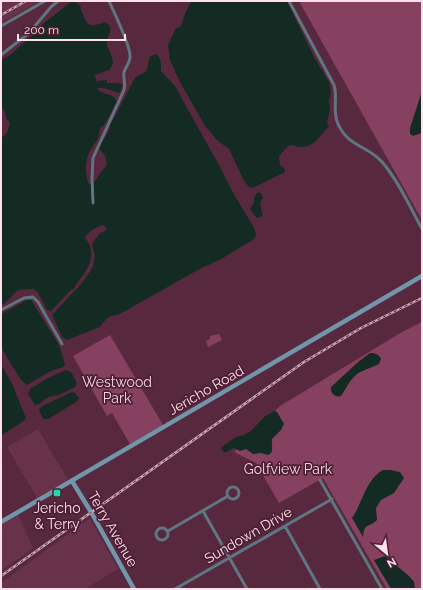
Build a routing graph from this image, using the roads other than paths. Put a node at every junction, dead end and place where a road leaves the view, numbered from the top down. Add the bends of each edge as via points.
1 (45, 1) edge
2 (58, 1) edge
3 (109, 1) edge
4 (289, 1) edge
5 (1, 26) edge
6 (1, 55) edge
7 (93, 203) dead end
8 (422, 229) edge
9 (422, 276) edge
10 (1, 310) edge
11 (62, 344) dead end
12 (320, 480) dead end
13 (72, 481) junction
14 (228, 496) dead end
15 (332, 499) junction
16 (203, 511) junction
17 (1, 522) edge
18 (285, 526) junction
19 (168, 531) dead end
20 (230, 558) junction
21 (134, 589) edge
22 (175, 589) edge
23 (247, 589) edge
24 (320, 589) edge
25 (382, 589) edge

1 - 5 street
2 - 6 street via 29,33
3 - 7 street via 130,56 124,72 124,90 93,158
4 - 8 street via 334,84 336,117 340,127 350,140 373,153 383,163
9 - 13 main road, Jericho Road
10 - 11 street via 24,298 33,297
12 - 15 street
13 - 17 main road, Jericho Road
13 - 21 main road, Terry Avenue
14 - 16 street
15 - 18 street, Sundown Drive
15 - 25 street
16 - 19 street
16 - 20 street
18 - 20 street, Sundown Drive
18 - 24 street
20 - 22 street, Sundown Drive
20 - 23 street

